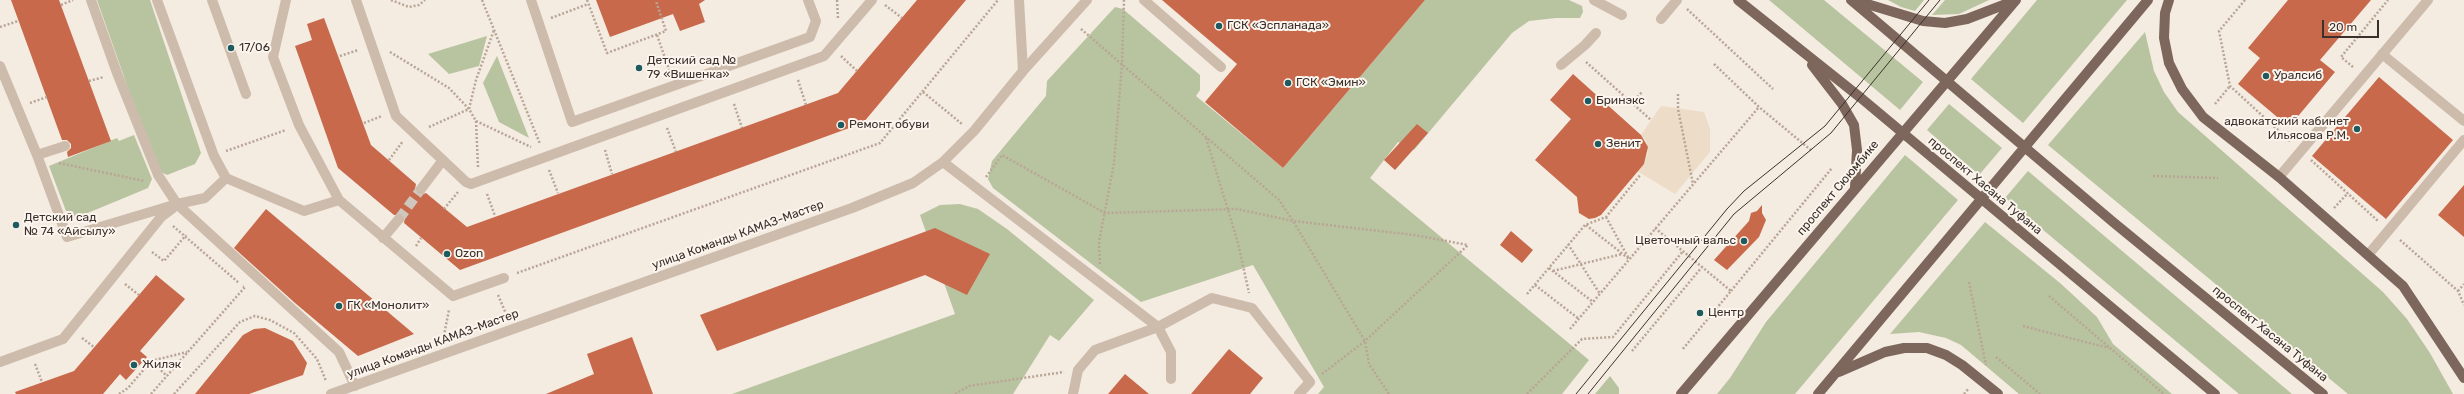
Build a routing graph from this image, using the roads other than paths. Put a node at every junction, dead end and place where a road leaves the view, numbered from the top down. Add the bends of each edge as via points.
1 (91, 0) edge
2 (157, 0) edge
3 (212, 0) edge
4 (286, 0) edge
5 (356, 0) edge
6 (531, 0) edge
7 (808, 0) edge
8 (872, 0) edge
9 (1019, 0) edge
10 (1087, 0) edge
11 (1144, 0) edge
12 (1594, 0) edge
13 (1677, 0) edge
14 (1738, 0) edge
15 (1852, 0) edge
16 (2015, 0) edge
17 (2148, 0) edge
18 (2169, 0) edge
19 (2428, 0) edge
20 (1622, 15) dead end
21 (1661, 19) dead end
22 (1596, 32) dead end
23 (1803, 54) junction
24 (2382, 54) junction
25 (1561, 65) dead end
26 (0, 66) edge
27 (1221, 67) dead end
28 (1023, 71) junction
29 (1946, 81) junction
30 (246, 94) dead end
31 (2464, 122) edge
32 (1902, 134) junction
33 (2464, 140) edge
34 (65, 146) dead end
35 (2024, 147) junction
36 (37, 155) junction
37 (443, 160) junction
38 (943, 162) junction
39 (2279, 177) junction
40 (226, 178) junction
41 (1855, 187) junction
42 (421, 189) tunnel mouth
43 (1980, 199) junction
44 (339, 200) junction
45 (177, 204) junction
46 (398, 219) tunnel mouth
47 (383, 238) junction
48 (2368, 255) junction
49 (504, 278) road end
50 (1158, 327) junction
51 (0, 362) edge
52 (1835, 374) junction
53 (2464, 378) edge
54 (1171, 379) dead end
55 (355, 386) junction
56 (330, 390) edge
57 (1072, 394) edge
58 (1299, 394) edge
59 (1681, 394) edge
60 (1818, 394) edge
61 (1998, 394) edge
62 (2215, 394) edge
63 (2323, 394) edge

1 - 45 street via 158,175
2 - 40 street via 214,156
3 - 30 street
4 - 44 street via 273,57 299,125
5 - 37 street via 396,116
6 - 7 street via 572,122 810,37 816,21
8 - 37 street via 824,56 544,156 482,181 471,184 466,182
9 - 28 street
10 - 28 street, улица Команды КАМАЗ-Мастер
11 - 27 street
12 - 20 street
13 - 21 street
14 - 23 main road, проспект Хасана Туфана
15 - 16 main road via 1923,21 1944,23 1967,19
15 - 29 main road, проспект Хасана Туфана
16 - 29 main road, проспект Сююмбике
17 - 35 main road
18 - 39 main road via 2165,13 2164,38 2169,63 2182,89 2203,118
19 - 24 street
22 - 25 street
23 - 32 main road, проспект Хасана Туфана via 1861,98
23 - 41 main road via 1842,104 1854,125 1857,150
24 - 31 street
24 - 39 street
26 - 36 street
28 - 38 street, улица Команды КАМАЗ-Мастер via 974,131
29 - 32 main road, проспект Сююмбике
29 - 35 main road, проспект Хасана Туфана
32 - 41 main road, проспект Сююмбике
32 - 43 main road, проспект Хасана Туфана
33 - 48 street
34 - 36 street
35 - 43 main road
35 - 63 main road, проспект Хасана Туфана
36 - 45 street via 67,237
37 - 42 street
38 - 50 street
38 - 55 street, улица Команды КАМАЗ-Мастер via 913,183 852,208
39 - 48 main road
40 - 44 street via 304,211
40 - 45 street via 205,198
41 - 59 main road, проспект Сююмбике
43 - 52 main road
43 - 62 main road, проспект Хасана Туфана
44 - 47 street
45 - 51 street via 161,217 63,339
45 - 55 street via 339,352
46 - 47 street
47 - 49 street via 453,296
48 - 53 main road via 2403,286
50 - 54 street via 1171,352
50 - 57 street via 1095,350 1078,370
50 - 58 street via 1212,298 1252,308 1310,382
52 - 60 main road
52 - 61 main road via 1885,352 1904,348 1927,348 1946,355 1962,365
55 - 56 street, улица Команды КАМАЗ-Мастер

